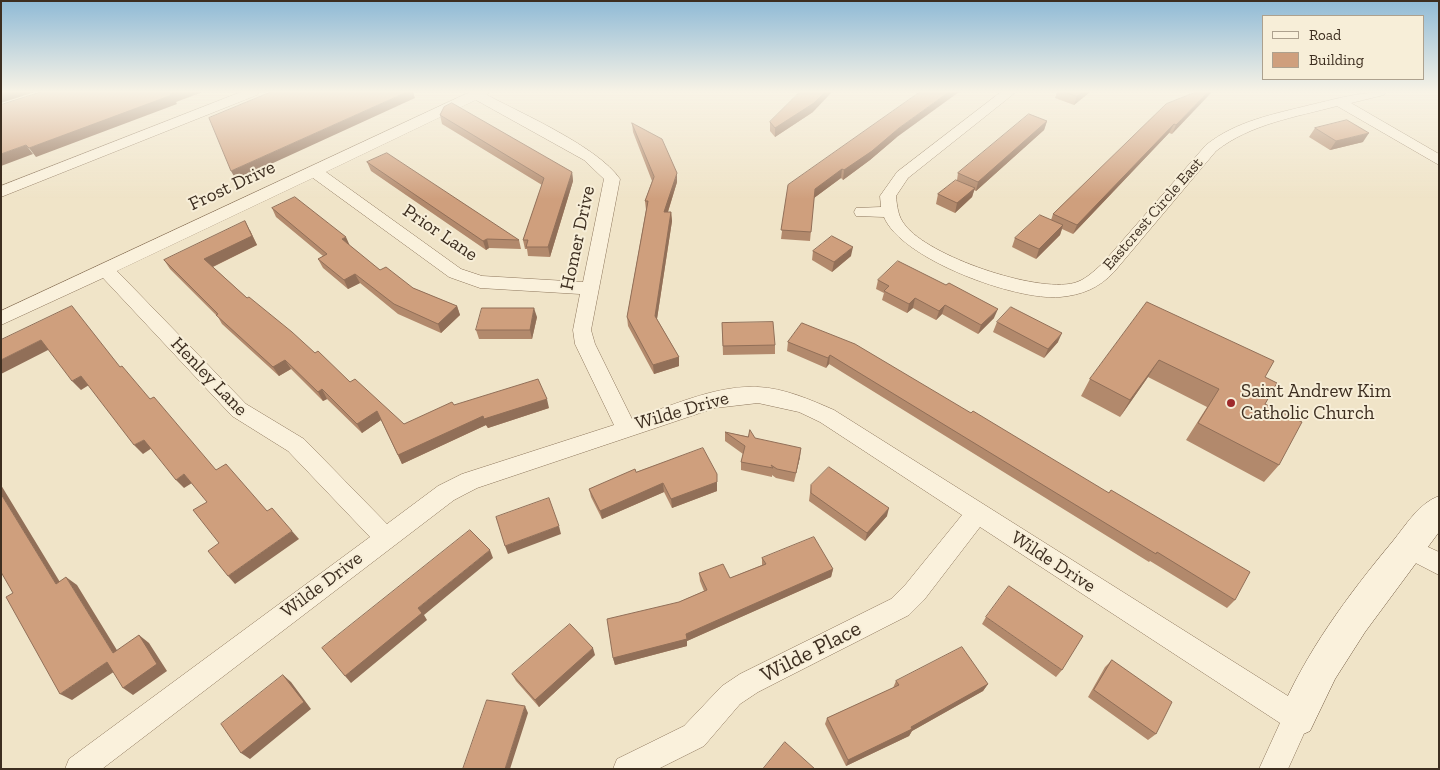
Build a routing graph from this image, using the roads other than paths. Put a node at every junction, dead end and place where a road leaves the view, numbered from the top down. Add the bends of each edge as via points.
1 (162, 128) edge
2 (404, 128) edge
3 (539, 128) edge
4 (963, 128) edge
5 (1245, 128) edge
6 (1383, 128) edge
7 (1439, 161) edge
8 (313, 170) junction
9 (1, 192) edge
10 (862, 212) dead end
11 (889, 212) junction
12 (105, 269) junction
13 (589, 288) junction
14 (1, 319) edge
15 (626, 427) junction
16 (1439, 509) edge
17 (977, 514) junction
18 (385, 537) junction
19 (1406, 547) junction
20 (1439, 564) edge
21 (1297, 718) junction
22 (79, 769) edge
23 (627, 769) edge
24 (1273, 769) edge

1 - 9 street
2 - 8 street, Frost Drive
3 - 13 street, Homer Drive via 599,163 612,179
4 - 11 street via 902,175 888,196
5 - 11 street, Eastcrest Circle East via 1211,148 1108,268 1094,281 1074,288 1030,289 1006,285 952,262 910,239 896,226
6 - 7 street
8 - 12 street, Frost Drive
8 - 13 street, Prior Lane via 466,278 480,282
10 - 11 street
12 - 14 street, Frost Drive
12 - 18 street, Henley Lane via 238,410 253,422 281,434 296,445
13 - 15 street, Homer Drive via 582,330 585,344
15 - 17 street, Wilde Drive via 714,400 758,395 782,399 826,416
15 - 18 street, Wilde Drive via 470,481 446,493
16 - 19 street
17 - 21 street, Wilde Drive
17 - 23 street, Wilde Place via 900,607 749,683 731,695 694,736
18 - 22 street, Wilde Drive
19 - 20 street
19 - 21 street via 1326,662
21 - 24 street

